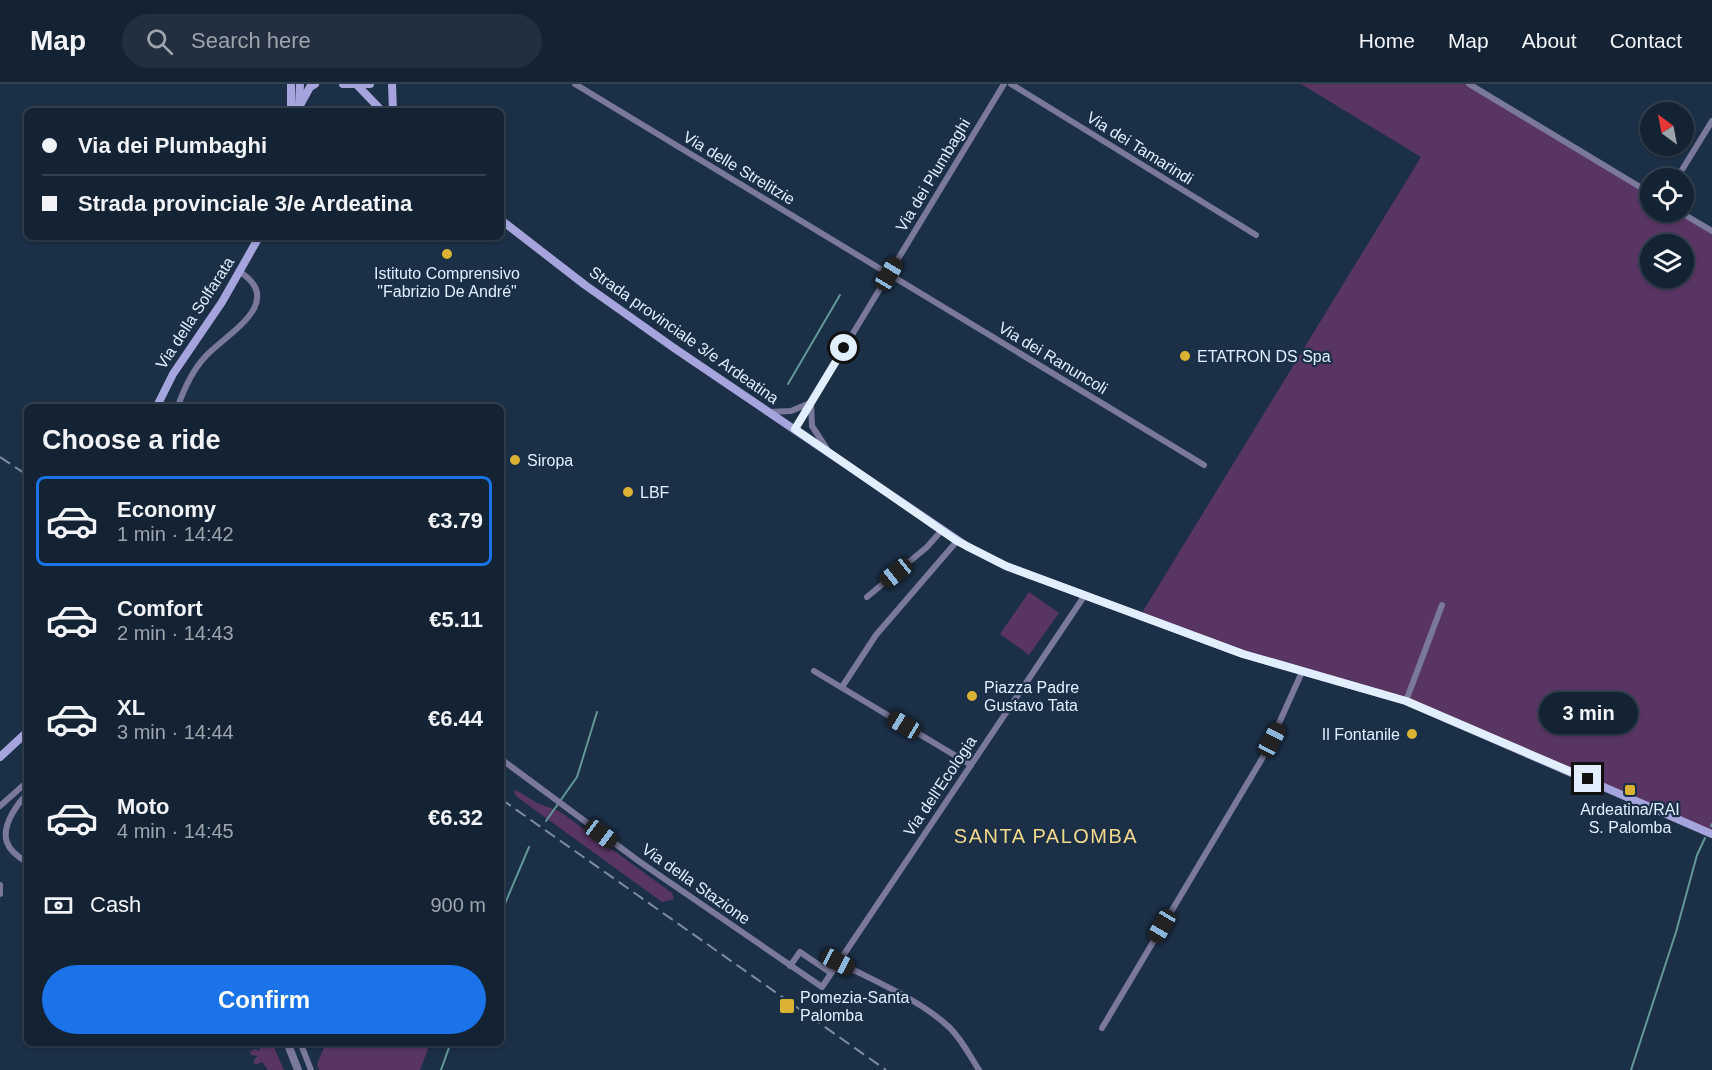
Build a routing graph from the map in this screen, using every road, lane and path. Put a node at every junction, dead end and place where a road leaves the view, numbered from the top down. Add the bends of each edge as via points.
1 (291, 84) edge
2 (300, 84) edge
3 (315, 84) edge
4 (343, 84) edge
5 (370, 84) edge
6 (392, 84) edge
7 (575, 84) edge
8 (1004, 84) edge
9 (1011, 84) edge
10 (1469, 84) edge
11 (358, 86) junction
12 (296, 108) edge
13 (296, 108) edge
14 (297, 108) edge
15 (379, 108) edge
16 (393, 108) edge
17 (1712, 121) edge
18 (1683, 168) edge
19 (1640, 187) edge
20 (1694, 220) edge
21 (504, 222) edge
22 (1712, 231) edge
23 (1256, 235) dead end
24 (257, 240) edge
25 (240, 272) junction
26 (889, 274) junction
27 (811, 403) junction
28 (158, 404) edge
29 (179, 404) edge
30 (768, 412) junction
31 (795, 429) junction
32 (832, 456) junction
33 (1204, 465) dead end
34 (942, 531) junction
35 (957, 541) junction
36 (1085, 595) junction
37 (867, 597) dead end
38 (1442, 604) dead end
39 (814, 671) dead end
40 (1302, 672) junction
41 (842, 687) junction
42 (1406, 701) junction
43 (24, 736) edge
44 (0, 757) edge
45 (504, 761) edge
46 (971, 765) junction
47 (24, 785) edge
48 (24, 799) edge
49 (0, 806) edge
50 (1712, 834) edge
51 (24, 860) edge
52 (0, 885) edge
53 (0, 894) edge
54 (838, 962) junction
55 (790, 966) junction
56 (831, 973) junction
57 (1102, 1028) dead end
58 (289, 1046) edge
59 (302, 1046) edge
60 (298, 1070) edge
61 (311, 1070) edge
62 (979, 1070) edge

1 - 12 main road
2 - 13 main road
3 - 14 main road
4 - 11 main road
5 - 11 main road
6 - 16 main road
7 - 26 street, Via delle Strelitzie
8 - 26 street, Via dei Plumbaghi
9 - 23 street, Via dei Tamarindi
10 - 19 street
11 - 15 main road
17 - 18 street
20 - 22 street
21 - 30 main road, Strada provinciale 3/e Ardeatina via 585,285
24 - 25 main road, Via della Solfarata
25 - 28 main road, Via della Solfarata
25 - 29 street via 255,289 254,311 201,361
26 - 27 street, Via dei Plumbaghi
26 - 33 street, Via dei Ranuncoli
27 - 30 street via 791,411
27 - 31 street, Via dei Plumbaghi
27 - 32 street via 812,426
30 - 31 main road, Strada provinciale 3/e Ardeatina
31 - 32 main road, Strada provinciale 3/e Ardeatina
32 - 34 main road, Strada provinciale 3/e Ardeatina
34 - 35 main road, Strada provinciale 3/e Ardeatina
34 - 37 street
35 - 36 main road, Strada provinciale 3/e Ardeatina via 1006,566
35 - 41 street via 880,630
36 - 40 main road, Strada provinciale 3/e Ardeatina
36 - 46 street, Via dell'Ecologia
38 - 42 street
39 - 41 street
40 - 42 main road, Strada provinciale 3/e Ardeatina
40 - 57 street via 1266,752
41 - 46 street
42 - 50 main road, Strada provinciale 3/e Ardeatina
43 - 44 main road
45 - 55 street, Via della Stazione
46 - 54 street, Via dell'Ecologia
47 - 49 street
48 - 51 street via 7,820 2,836 10,852
52 - 53 street
54 - 56 street
54 - 62 street via 903,996 948,1026
55 - 56 street via 800,952
55 - 56 street, Via della Stazione via 822,987
58 - 60 street
59 - 61 street

